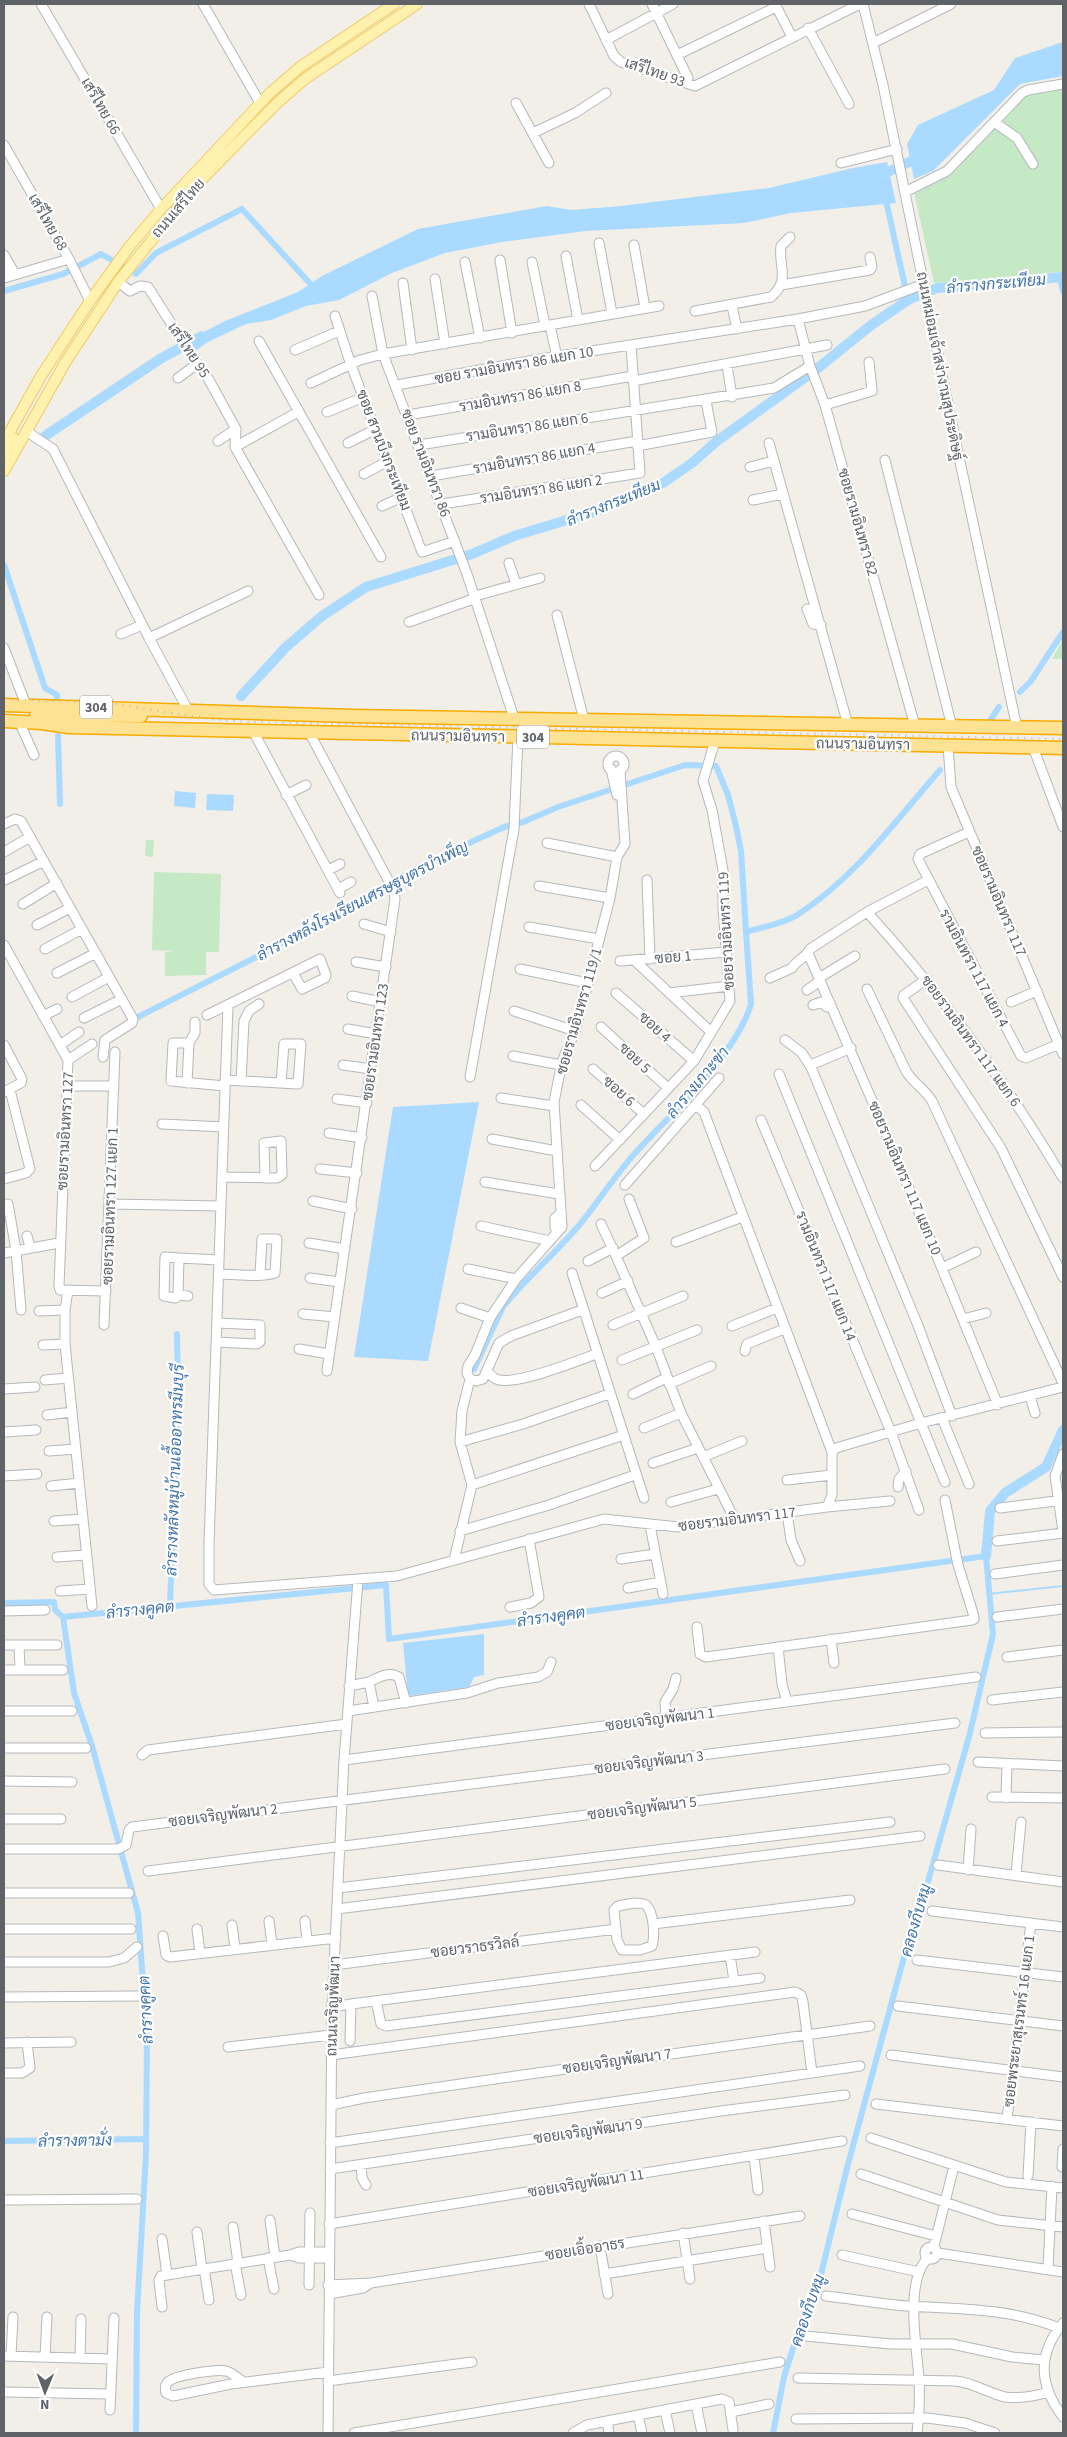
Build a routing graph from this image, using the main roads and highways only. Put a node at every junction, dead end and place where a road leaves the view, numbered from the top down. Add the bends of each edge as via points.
1 (377, 4) edge
2 (393, 4) edge
3 (412, 5) edge
4 (364, 24) junction
5 (54, 356) junction
6 (4, 442) edge
7 (4, 454) edge
8 (4, 471) edge
9 (4, 705) edge
10 (189, 712) junction
11 (4, 714) edge
12 (4, 721) edge
13 (69, 727) junction
14 (4, 728) edge
15 (1063, 728) edge
16 (1063, 748) edge

1 - 4 main road
2 - 4 main road, ถนนเสรีไทย
3 - 8 main road, ถนนเสรีไทย via 306,78 200,182 119,281 79,340
4 - 5 main road, ถนนเสรีไทย via 300,67 260,104 161,209 110,273
5 - 6 main road, ถนนเสรีไทย
5 - 7 main road via 40,391
9 - 10 highway, ถนนรามอินทรา / 304
10 - 11 highway via 129,717
10 - 15 highway, ถนนรามอินทรา / 304
12 - 13 highway, ถนนรามอินทรา / 304
13 - 14 highway
13 - 16 highway, ถนนรามอินทรา / 304

